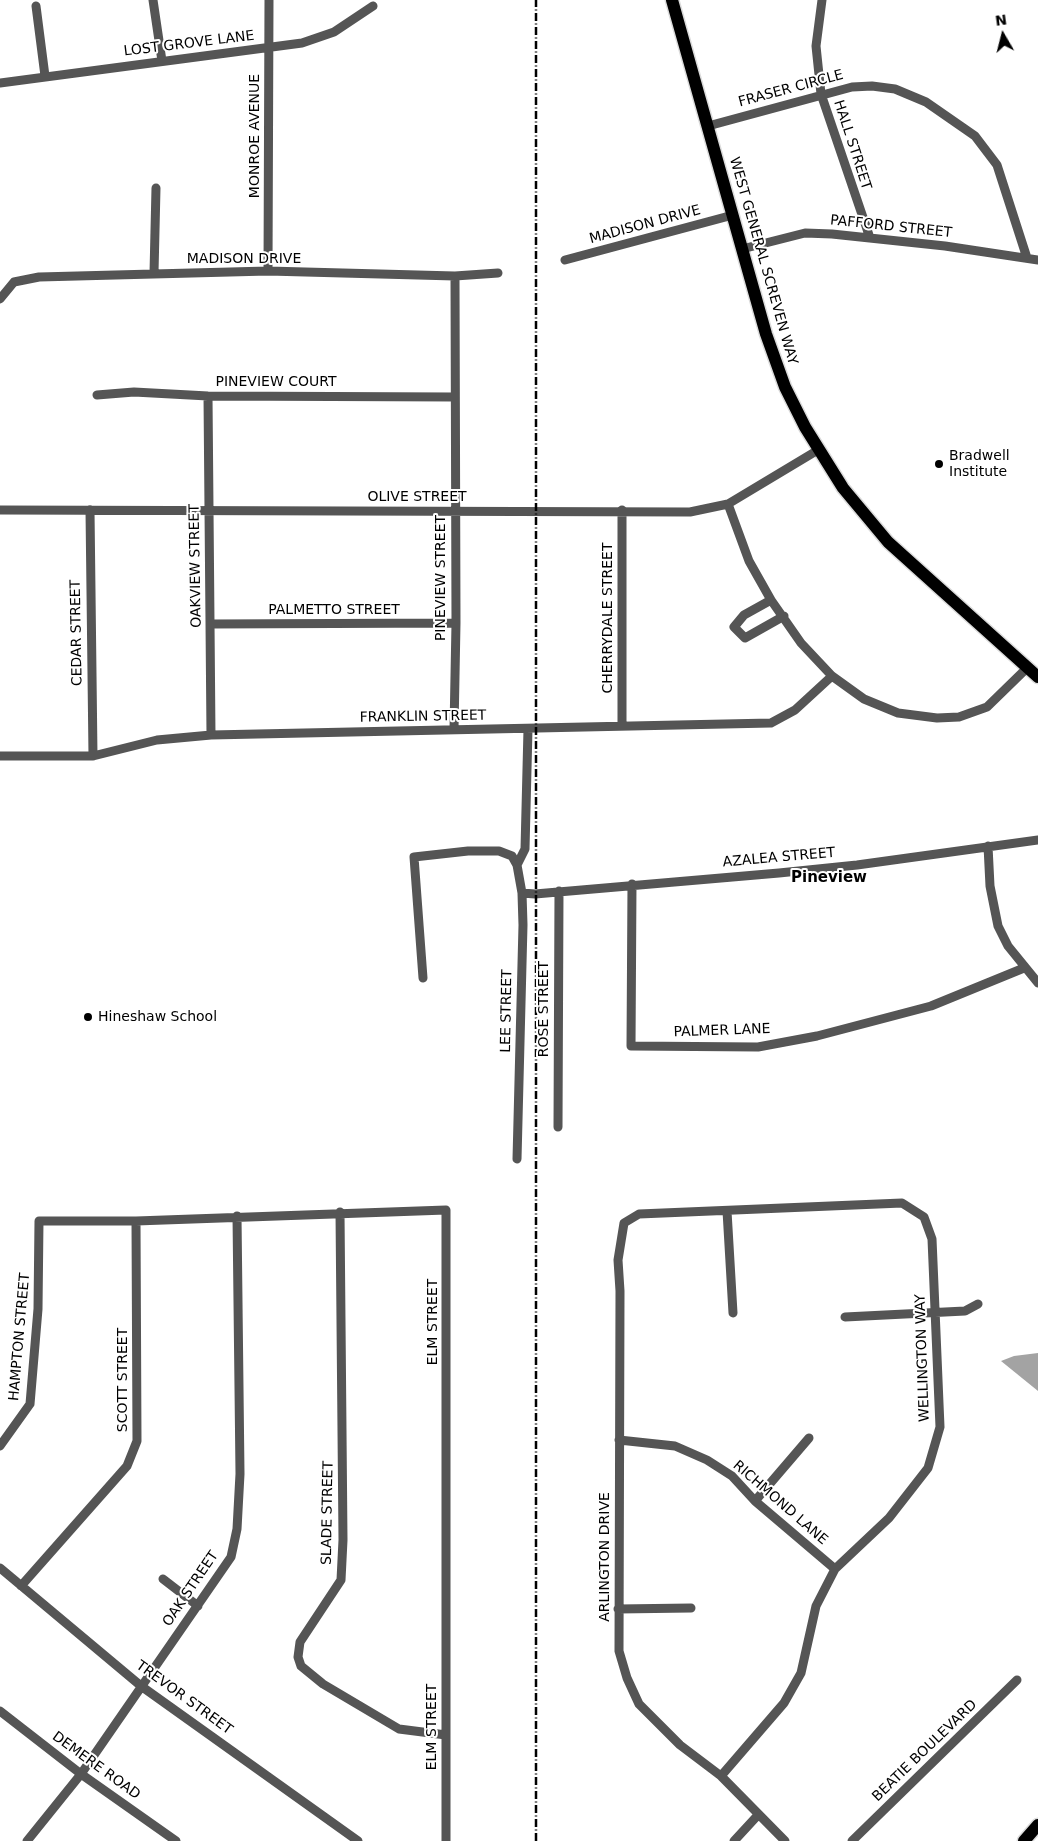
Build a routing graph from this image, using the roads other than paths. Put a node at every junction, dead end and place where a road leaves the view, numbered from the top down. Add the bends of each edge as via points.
1 (153, 0) edge
2 (269, 0) edge
3 (672, 0) edge
4 (822, 0) edge
5 (36, 6) dead end
6 (373, 6) dead end
7 (269, 48) junction
8 (162, 61) junction
9 (45, 76) junction
10 (0, 82) edge
11 (821, 94) junction
12 (708, 126) junction
13 (156, 188) dead end
14 (733, 215) junction
15 (870, 238) junction
16 (742, 249) junction
17 (1027, 258) junction
18 (565, 260) dead end
19 (1038, 260) edge
20 (268, 271) junction
21 (498, 273) dead end
22 (154, 274) junction
23 (455, 276) junction
24 (0, 299) edge
25 (97, 394) dead end
26 (208, 396) junction
27 (455, 397) junction
28 (818, 450) junction
29 (728, 504) junction
30 (0, 510) edge
31 (90, 510) junction
32 (622, 510) junction
33 (209, 511) junction
34 (455, 511) junction
35 (771, 600) junction
36 (784, 616) junction
37 (456, 623) junction
38 (212, 624) junction
39 (1027, 668) junction
40 (832, 676) junction
41 (1038, 677) edge
42 (622, 726) junction
43 (454, 729) junction
44 (528, 729) junction
45 (211, 735) junction
46 (0, 756) edge
47 (93, 756) junction
48 (1038, 840) edge
49 (988, 846) junction
50 (517, 865) junction
51 (632, 884) junction
52 (558, 891) junction
53 (522, 893) junction
54 (1024, 968) junction
55 (423, 978) dead end
56 (1038, 983) edge
57 (558, 1127) dead end
58 (516, 1159) dead end
59 (727, 1211) junction
60 (340, 1212) junction
61 (639, 1214) joint
62 (237, 1216) junction
63 (39, 1221) joint
64 (136, 1221) junction
65 (978, 1304) dead end
66 (936, 1312) junction
67 (733, 1313) dead end
68 (845, 1317) dead end
69 (809, 1438) dead end
70 (619, 1440) junction
71 (0, 1446) edge
72 (755, 1501) junction
73 (0, 1568) edge
74 (835, 1569) junction
75 (162, 1579) dead end
76 (22, 1586) junction
77 (198, 1606) junction
78 (691, 1608) dead end
79 (618, 1609) junction
80 (1016, 1680) dead end
81 (141, 1686) junction
82 (0, 1711) edge
83 (446, 1736) junction
84 (81, 1774) junction
85 (721, 1776) junction
86 (758, 1815) junction
87 (1038, 1825) edge
88 (27, 1841) edge
89 (176, 1841) edge
90 (358, 1841) edge
91 (446, 1841) edge
92 (734, 1841) edge
93 (786, 1841) edge
94 (852, 1841) edge
95 (1024, 1841) edge

1 - 8 street
2 - 7 street, MONROE AVENUE
3 - 12 main road, WEST GENERAL SCREVEN WAY
4 - 11 street, HALL STREET via 816,46
5 - 9 street
6 - 7 street, LOST GROVE LANE via 315,40
7 - 8 street, LOST GROVE LANE
7 - 20 street, MONROE AVENUE
8 - 9 street, LOST GROVE LANE
9 - 10 street, LOST GROVE LANE
11 - 12 street, FRASER CIRCLE
11 - 15 street, HALL STREET
11 - 17 street, FRASER CIRCLE via 852,87 895,89 926,102 974,136 998,165
12 - 14 main road, WEST GENERAL SCREVEN WAY
13 - 22 street
14 - 16 main road, WEST GENERAL SCREVEN WAY
14 - 18 street, MADISON DRIVE
15 - 16 street, PAFFORD STREET via 805,233
15 - 17 street, PAFFORD STREET
16 - 28 main road, WEST GENERAL SCREVEN WAY via 772,353 798,414
17 - 19 street, PAFFORD STREET
20 - 22 street, MADISON DRIVE
20 - 23 street, MADISON DRIVE
21 - 23 street, MADISON DRIVE
22 - 24 street, MADISON DRIVE via 39,277 14,282
23 - 27 street, PINEVIEW STREET
25 - 26 street, PINEVIEW COURT via 134,392
26 - 27 street, PINEVIEW COURT
26 - 33 street, OAKVIEW STREET
27 - 34 street, PINEVIEW STREET
28 - 29 street, OLIVE STREET
28 - 39 main road, WEST GENERAL SCREVEN WAY via 854,502 888,542
29 - 32 street, OLIVE STREET via 690,512
29 - 35 street via 749,561
30 - 31 street, OLIVE STREET
31 - 33 street, OLIVE STREET
31 - 47 street, CEDAR STREET
32 - 34 street, OLIVE STREET
32 - 42 street, CHERRYDALE STREET
33 - 34 street, OLIVE STREET
33 - 38 street, OAKVIEW STREET
34 - 37 street, PINEVIEW STREET
35 - 36 street
35 - 36 street via 744,615 734,627 745,638
36 - 40 street via 801,643
37 - 38 street, PALMETTO STREET
37 - 43 street, PINEVIEW STREET
38 - 45 street, OAKVIEW STREET
39 - 40 street via 987,707 970,715 950,718 910,715 886,709 864,699
39 - 41 main road, WEST GENERAL SCREVEN WAY
40 - 42 street, FRANKLIN STREET via 796,710 771,723
42 - 44 street, FRANKLIN STREET
43 - 44 street, FRANKLIN STREET
43 - 45 street, FRANKLIN STREET
44 - 50 street, LEE STREET via 525,849
45 - 47 street, FRANKLIN STREET via 158,740
46 - 47 street, FRANKLIN STREET
48 - 49 street, AZALEA STREET
49 - 51 street, AZALEA STREET via 857,865
49 - 54 street via 992,899 998,926
50 - 53 street, LEE STREET
50 - 55 street via 512,856 499,851 414,857
51 - 52 street, AZALEA STREET
51 - 54 street, PALMER LANE via 630,1046 758,1047 817,1036 931,1006
52 - 53 street, AZALEA STREET
52 - 57 street, ROSE STREET
53 - 58 street, LEE STREET
54 - 56 street
59 - 61 street, WELLINGTON WAY
59 - 66 street, WELLINGTON WAY via 902,1203 924,1217 932,1239
59 - 67 street
60 - 62 street, ELM STREET
60 - 83 street, SLADE STREET via 341,1580 300,1642 298,1657 301,1666 323,1684 399,1729
60 - 83 street, ELM STREET via 446,1210
61 - 70 street, ARLINGTON DRIVE via 624,1223 618,1260
62 - 64 street, ELM STREET
62 - 77 street, OAK STREET via 238,1529 231,1557
63 - 64 street, ELM STREET
63 - 71 street, HAMPTON STREET via 38,1309 30,1404
64 - 76 street, SCOTT STREET via 137,1440 127,1466
65 - 66 street via 965,1310
66 - 68 street
66 - 74 street, WELLINGTON WAY via 940,1427 928,1468 889,1518
69 - 72 street
70 - 72 street, RICHMOND LANE via 658,1442 692,1453 732,1476
70 - 79 street, ARLINGTON DRIVE
72 - 74 street, RICHMOND LANE
73 - 76 street, TREVOR STREET
74 - 85 street, WELLINGTON WAY via 816,1606 801,1673 784,1703
75 - 77 street
76 - 81 street, TREVOR STREET
77 - 81 street, OAK STREET
78 - 79 street
79 - 85 street, ARLINGTON DRIVE via 619,1651 639,1704 680,1745
80 - 94 street, BEATIE BOULEVARD
81 - 84 street, OAK STREET
81 - 90 street, TREVOR STREET
82 - 84 street, DEMERE ROAD
83 - 91 street, ELM STREET
84 - 88 street, OAK STREET
84 - 89 street, DEMERE ROAD
85 - 86 street, ARLINGTON DRIVE
86 - 92 street
86 - 93 street, ARLINGTON DRIVE
87 - 95 main road

